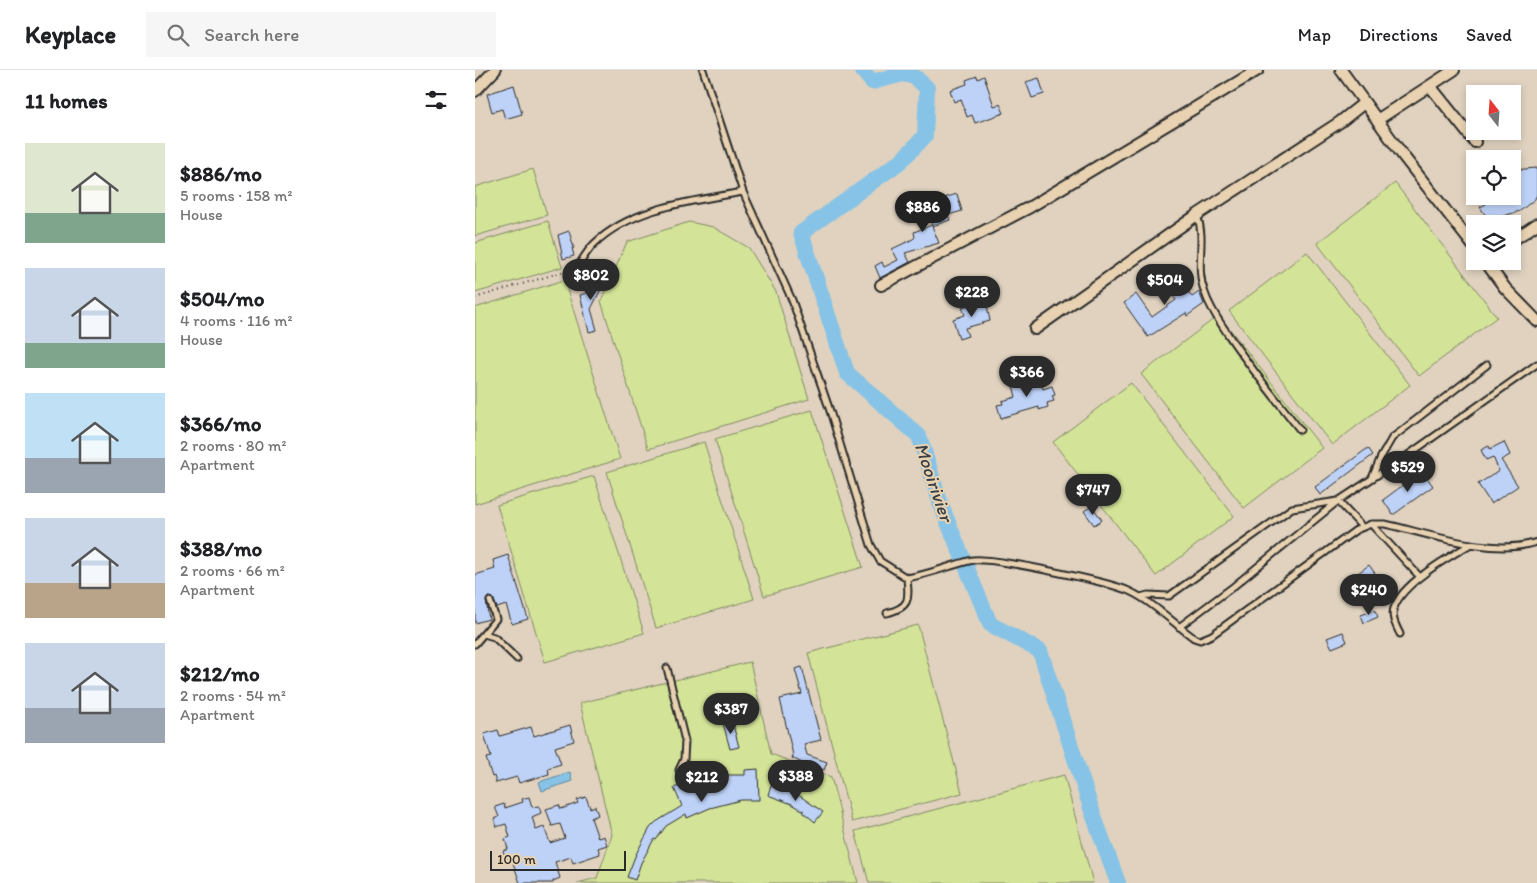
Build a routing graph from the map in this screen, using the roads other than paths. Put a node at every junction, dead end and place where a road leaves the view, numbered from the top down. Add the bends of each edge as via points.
1 (495, 70) edge
2 (703, 70) edge
3 (1258, 70) edge
4 (1341, 70) edge
5 (1454, 70) edge
6 (1430, 86) junction
7 (475, 91) edge
8 (1364, 103) junction
9 (1377, 120) junction
10 (1475, 142) dead end
11 (743, 192) junction
12 (1197, 215) junction
13 (1537, 224) edge
14 (1521, 235) edge
15 (1466, 236) edge
16 (1492, 270) edge
17 (571, 279) dead end
18 (881, 285) dead end
19 (1537, 321) edge
20 (1035, 329) dead end
21 (1537, 364) edge
22 (1487, 365) dead end
23 (1301, 430) dead end
24 (1372, 478) junction
25 (1338, 501) junction
26 (1371, 524) junction
27 (1362, 527) junction
28 (1537, 542) edge
29 (1471, 544) junction
30 (1420, 577) junction
31 (907, 578) junction
32 (1140, 597) junction
33 (490, 601) dead end
34 (887, 613) dead end
35 (1179, 627) junction
36 (484, 634) junction
37 (1401, 634) dead end
38 (475, 644) edge
39 (517, 659) dead end
40 (667, 668) dead end
41 (679, 770) dead end

1 - 7 street
2 - 11 lane
3 - 18 street via 1030,207
4 - 8 street
5 - 6 street
6 - 9 street
6 - 10 street
8 - 9 street
8 - 12 street
9 - 15 street
11 - 17 lane via 692,201 634,218 609,231 593,245
11 - 31 lane via 793,300 871,545 881,561
12 - 20 street
12 - 23 lane via 1202,228 1200,270 1204,292 1215,315 1245,360
13 - 14 street
16 - 19 street
21 - 24 lane
22 - 24 lane via 1392,438
24 - 25 lane
25 - 27 lane
25 - 32 lane via 1292,508 1169,596
25 - 35 lane
26 - 27 lane
26 - 29 lane via 1385,524
26 - 30 lane
27 - 35 lane via 1212,635 1200,640
28 - 29 lane via 1506,547
29 - 30 lane
30 - 37 lane via 1394,608 1393,617
31 - 32 lane via 974,560 988,560 1109,585
31 - 34 lane via 907,604 901,610
32 - 35 lane
33 - 36 lane via 496,619
36 - 38 lane
36 - 39 lane via 494,637
40 - 41 lane via 685,741 685,759

